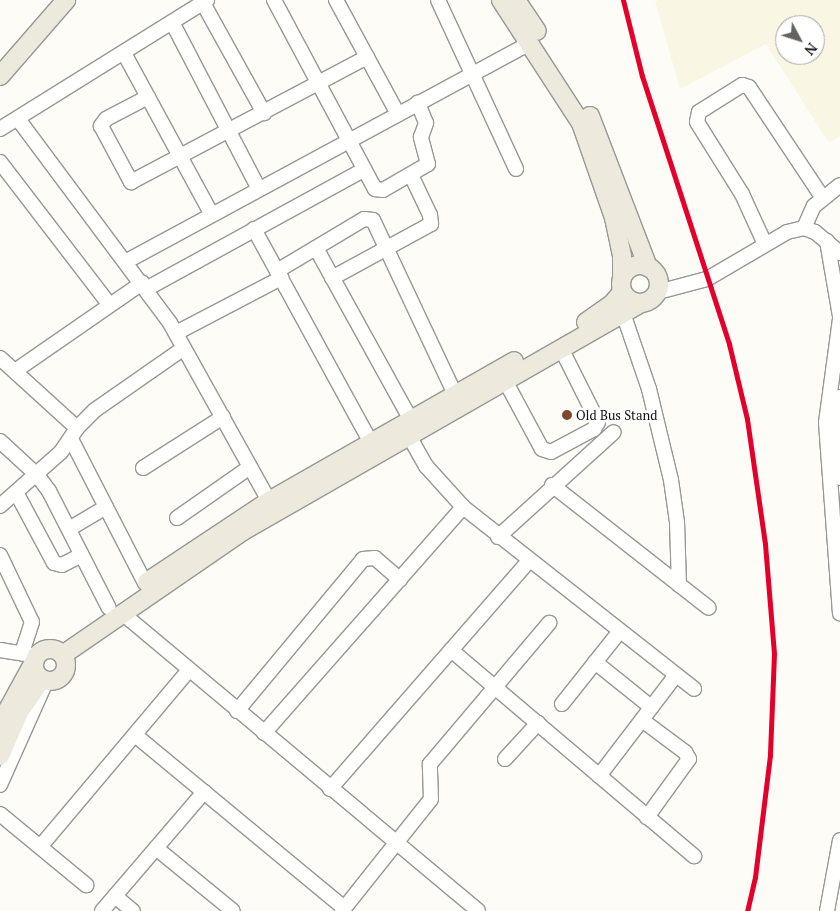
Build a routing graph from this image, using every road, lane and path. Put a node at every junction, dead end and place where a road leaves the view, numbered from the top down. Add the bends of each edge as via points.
1 (54, 0) edge
2 (66, 0) edge
3 (274, 0) edge
4 (336, 0) edge
5 (438, 0) edge
6 (501, 0) edge
7 (516, 0) edge
8 (205, 1) edge
9 (172, 22) junction
10 (530, 43) junction
11 (124, 53) junction
12 (367, 56) junction
13 (0, 61) edge
14 (472, 74) junction
15 (0, 76) edge
16 (318, 84) junction
17 (148, 97) junction
18 (418, 104) junction
19 (264, 113) junction
20 (398, 114) junction
21 (18, 119) junction
22 (0, 129) edge
23 (229, 132) junction
24 (347, 142) junction
25 (182, 158) junction
26 (0, 162) edge
27 (516, 169) dead end
28 (363, 170) junction
29 (411, 175) junction
30 (840, 185) edge
31 (259, 189) junction
32 (822, 197) junction
33 (212, 215) junction
34 (804, 228) junction
35 (254, 229) junction
36 (827, 241) junction
37 (764, 242) junction
38 (316, 248) junction
39 (387, 248) junction
40 (840, 253) edge
41 (127, 261) junction
42 (835, 263) edge
43 (648, 266) junction
44 (279, 275) junction
45 (332, 278) junction
46 (622, 284) junction
47 (144, 286) junction
48 (658, 292) junction
49 (109, 304) junction
50 (640, 304) junction
51 (624, 313) junction
52 (840, 318) edge
53 (176, 333) junction
54 (184, 348) junction
55 (561, 348) junction
56 (0, 358) edge
57 (15, 371) junction
58 (502, 375) junction
59 (455, 394) junction
60 (840, 397) edge
61 (223, 417) junction
62 (408, 426) junction
63 (614, 432) dead end
64 (74, 433) junction
65 (0, 441) edge
66 (371, 443) junction
67 (250, 467) junction
68 (143, 468) dead end
69 (37, 475) junction
70 (840, 478) edge
71 (552, 485) junction
72 (17, 494) junction
73 (0, 506) edge
74 (272, 506) junction
75 (106, 507) junction
76 (462, 507) junction
77 (177, 518) dead end
78 (68, 529) junction
79 (498, 538) junction
80 (0, 555) edge
81 (82, 555) junction
82 (529, 561) junction
83 (400, 580) junction
84 (145, 583) junction
85 (679, 584) junction
86 (709, 608) dead end
87 (116, 611) junction
88 (840, 613) edge
89 (549, 623) dead end
90 (620, 631) junction
91 (0, 650) edge
92 (451, 650) junction
93 (58, 651) junction
94 (31, 657) junction
95 (596, 662) junction
96 (189, 670) junction
97 (676, 675) junction
98 (44, 680) junction
99 (495, 687) junction
100 (694, 689) dead end
101 (562, 704) dead end
102 (651, 707) junction
103 (237, 711) junction
104 (642, 720) junction
105 (538, 723) junction
106 (0, 724) edge
107 (264, 733) junction
108 (134, 735) junction
109 (0, 756) edge
110 (505, 759) dead end
111 (599, 776) junction
112 (0, 785) edge
113 (330, 789) junction
114 (204, 792) junction
115 (0, 814) edge
116 (647, 817) junction
117 (840, 840) edge
118 (396, 844) junction
119 (40, 847) junction
120 (156, 848) junction
121 (694, 856) dead end
122 (86, 885) dead end
123 (115, 896) junction
124 (343, 909) edge
125 (102, 911) edge
126 (133, 911) edge
127 (233, 911) edge
128 (478, 911) edge
129 (826, 911) edge

1 - 13 main road
2 - 15 main road
3 - 16 street
4 - 12 street
5 - 14 street
6 - 10 main road
7 - 43 main road via 572,84 593,122
8 - 9 street
8 - 19 street
9 - 11 street
9 - 23 street
10 - 14 street
10 - 46 main road via 581,123 614,218 622,256
11 - 17 street
11 - 21 street
12 - 16 street
12 - 20 street
14 - 18 street
14 - 27 street
16 - 19 street
16 - 24 street
17 - 25 street
17 - 25 street via 106,119 101,126 128,180 136,183
18 - 20 street
18 - 29 street via 426,123 421,137 428,159 424,167
19 - 23 street
20 - 24 street
21 - 22 street
21 - 41 street
23 - 25 street
23 - 31 street
24 - 28 street
24 - 31 street
25 - 33 street
26 - 49 street
28 - 29 street via 371,186 379,191
28 - 35 street
29 - 39 street via 430,214 431,224
30 - 32 street
31 - 33 street
32 - 34 street
32 - 37 street via 749,87 742,85 699,112 697,122 742,194
33 - 41 street
34 - 36 street
34 - 37 street
35 - 44 street
35 - 47 street
36 - 40 street
36 - 42 street
37 - 48 street via 707,279
38 - 39 street via 369,218
38 - 44 street
38 - 45 street
39 - 45 street
39 - 59 street
41 - 47 street
42 - 52 street
43 - 46 main road via 633,266
43 - 48 main road via 658,277
44 - 53 street
44 - 66 street
45 - 62 street
46 - 50 main road via 632,302
46 - 58 main road via 613,303
47 - 49 street
47 - 53 street
48 - 50 main road
49 - 57 street
50 - 51 main road
51 - 55 main road
51 - 85 street via 649,389 671,480 678,522
52 - 88 street via 826,423
53 - 54 street
54 - 61 street
54 - 64 street via 95,410
55 - 58 main road
55 - 58 street via 598,422 594,429 551,452 545,451
56 - 57 street
57 - 64 street
58 - 59 main road
58 - 62 main road
59 - 62 main road
60 - 70 street via 837,417
61 - 67 street
61 - 68 street
62 - 66 main road
62 - 74 main road
62 - 76 street via 426,466
63 - 71 street
64 - 69 street
64 - 75 street
65 - 69 street
66 - 74 main road
67 - 74 street
67 - 77 street
69 - 72 street
69 - 78 street
71 - 79 street
71 - 85 street
72 - 73 street
72 - 81 street via 54,563 62,565
74 - 84 main road
74 - 87 main road
75 - 78 street
75 - 84 street
76 - 79 street
76 - 83 street
78 - 81 street
79 - 82 street
80 - 94 street via 32,622
81 - 87 street
82 - 90 street
82 - 92 street
83 - 103 street via 375,558 363,559
83 - 107 street
84 - 87 main road
85 - 86 street
87 - 93 main road
87 - 96 street
89 - 99 street
90 - 95 street
90 - 97 street
91 - 94 street
92 - 99 street
92 - 113 street
93 - 94 main road via 40,651
93 - 98 main road via 65,672 55,680
94 - 98 main road
94 - 106 main road
95 - 101 street
95 - 102 street
96 - 103 street
96 - 108 street
97 - 100 street
97 - 102 street
98 - 109 main road via 19,712
98 - 112 street
99 - 105 street
99 - 118 street via 430,764 431,799
102 - 104 street
103 - 107 street
104 - 111 street
104 - 116 street via 685,752 689,759
105 - 110 street
105 - 111 street
107 - 113 street
108 - 114 street
108 - 119 street
111 - 116 street
113 - 118 street
114 - 120 street
114 - 124 street
115 - 119 street
116 - 121 street
117 - 129 street
118 - 124 street
118 - 128 street
119 - 122 street
120 - 123 street
120 - 127 street
123 - 125 street
123 - 126 street

